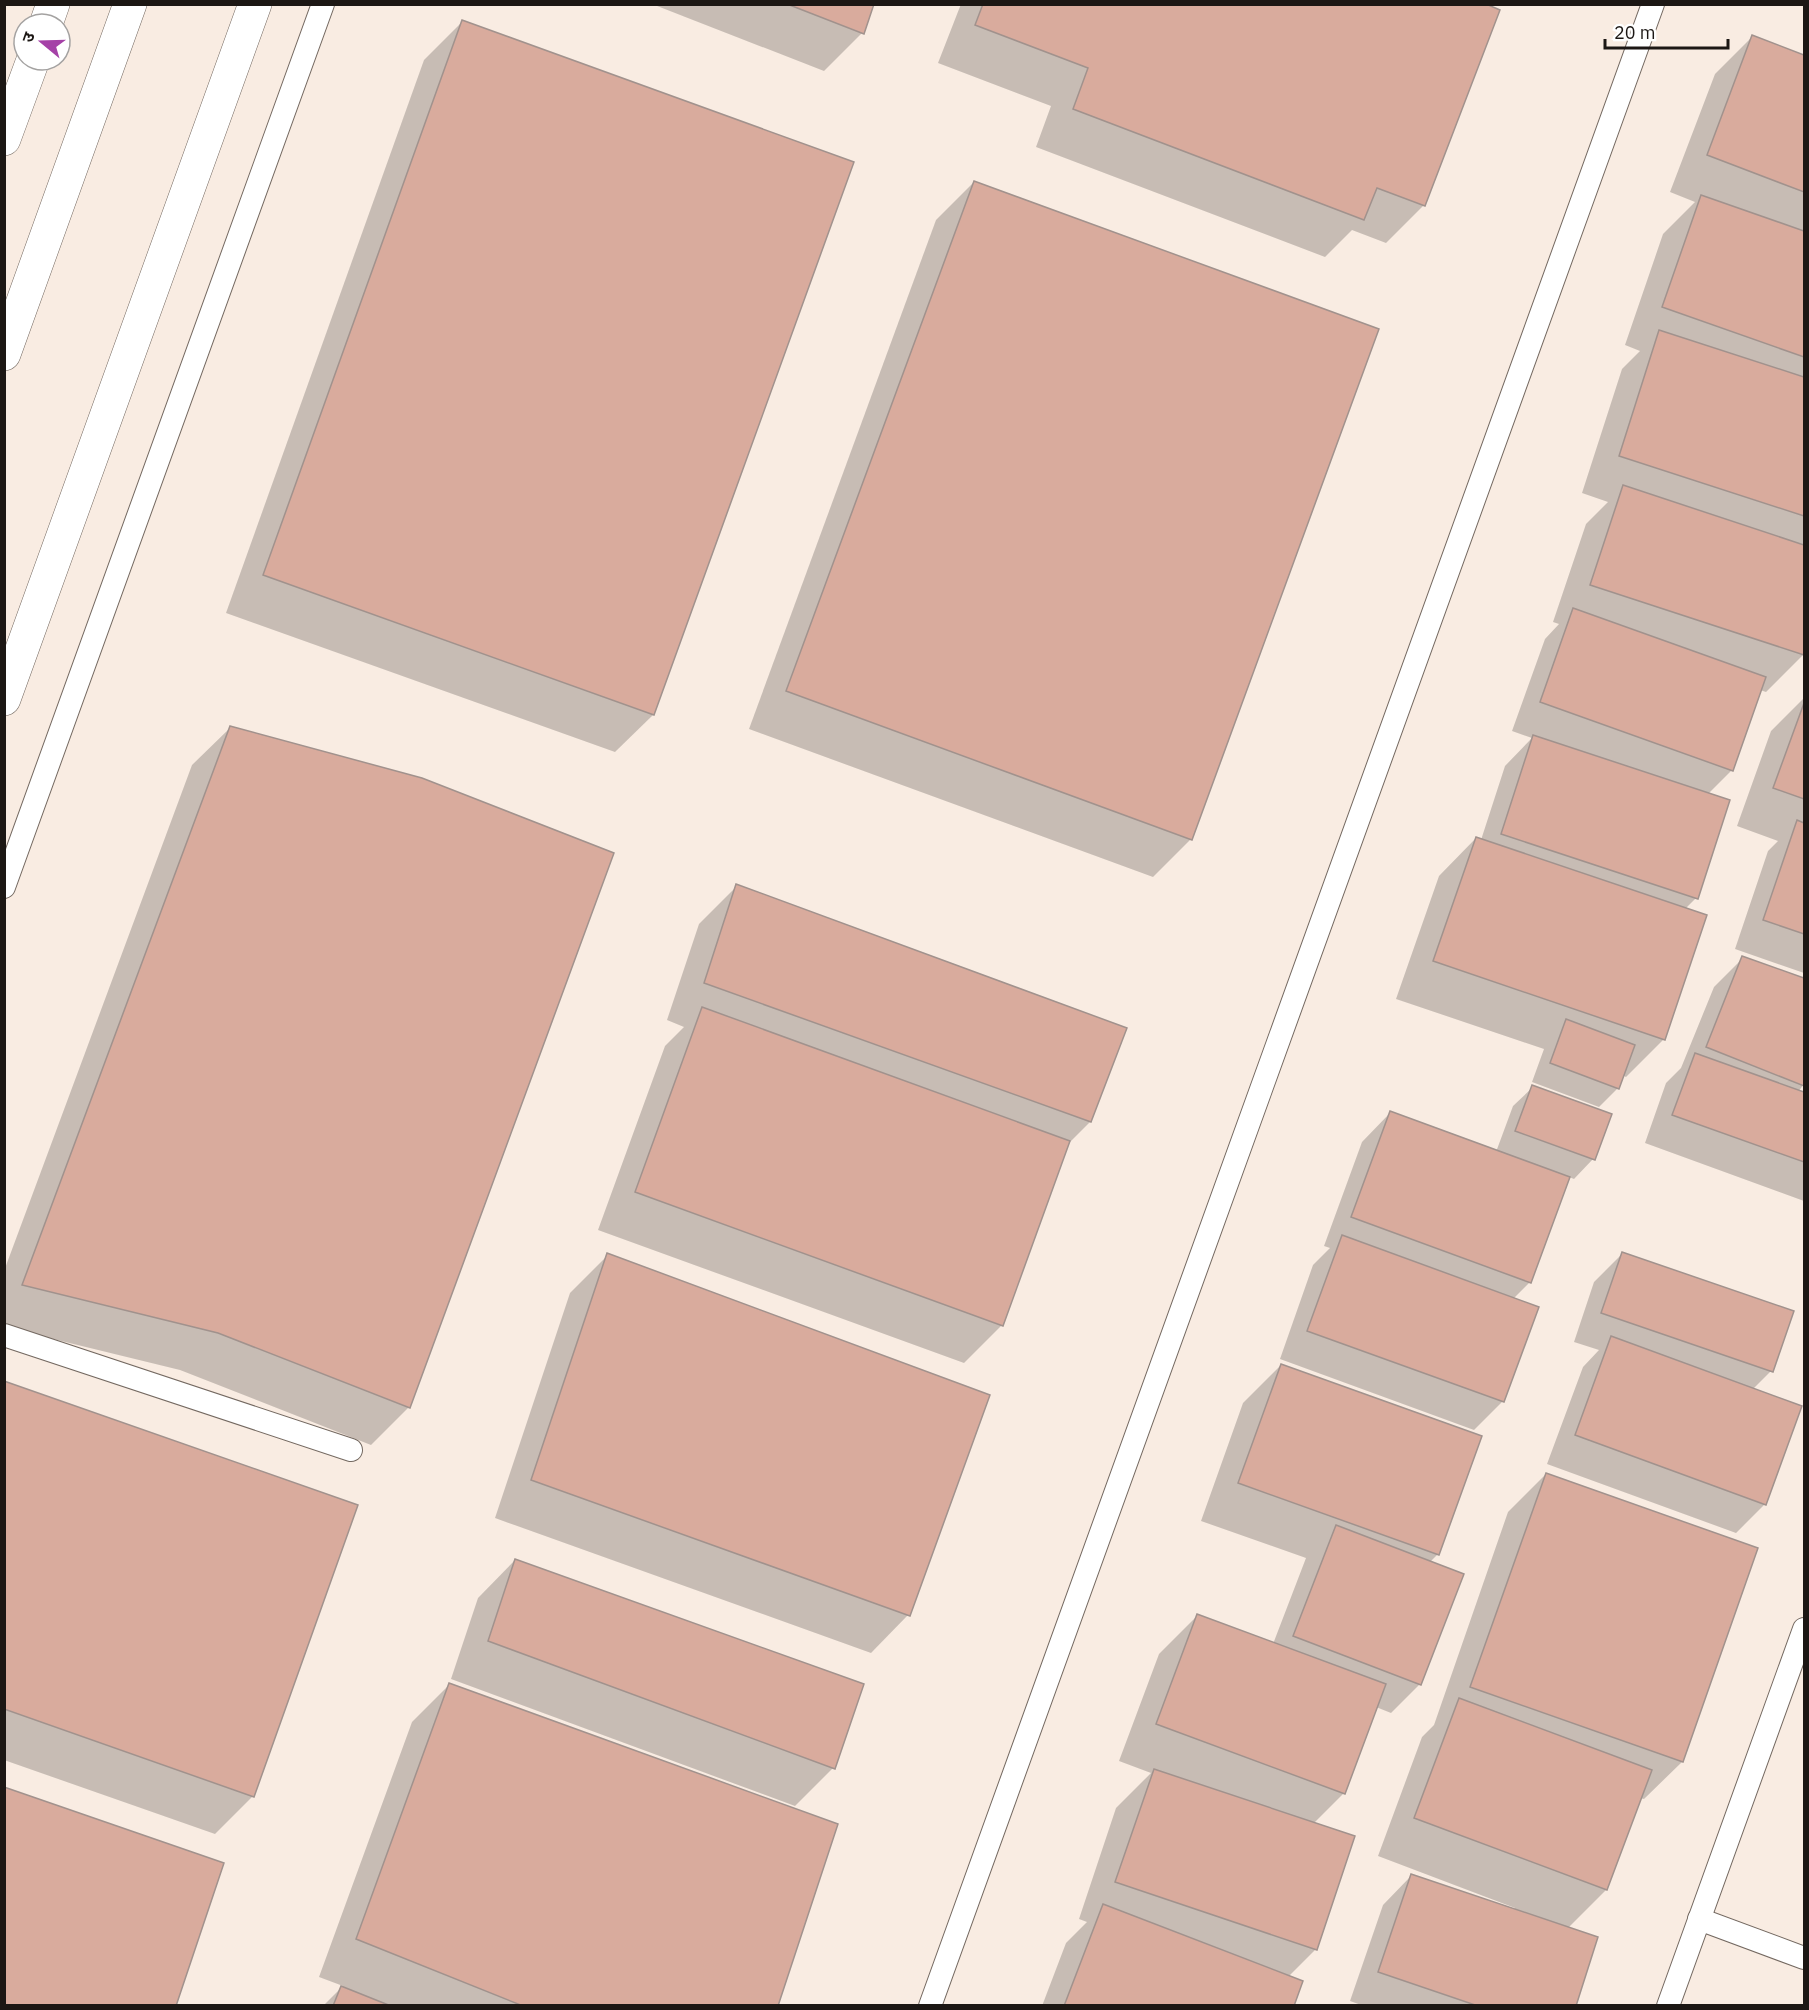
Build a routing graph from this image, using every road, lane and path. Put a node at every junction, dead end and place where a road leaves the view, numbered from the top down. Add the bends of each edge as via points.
1 (130, 4) edge
2 (255, 4) edge
3 (323, 4) edge
4 (1653, 4) edge
5 (29, 72) edge
6 (4, 139) edge
7 (4, 354) edge
8 (4, 699) edge
9 (4, 886) edge
10 (4, 1335) edge
11 (351, 1450) dead end
12 (1804, 1629) edge
13 (1699, 1919) junction
14 (1804, 1958) edge
15 (930, 2006) edge
16 (1668, 2006) edge

1 - 7 main road
2 - 8 main road
3 - 9 lane
4 - 15 lane
5 - 6 main road
10 - 11 lane
12 - 13 lane
13 - 14 lane
13 - 16 lane

